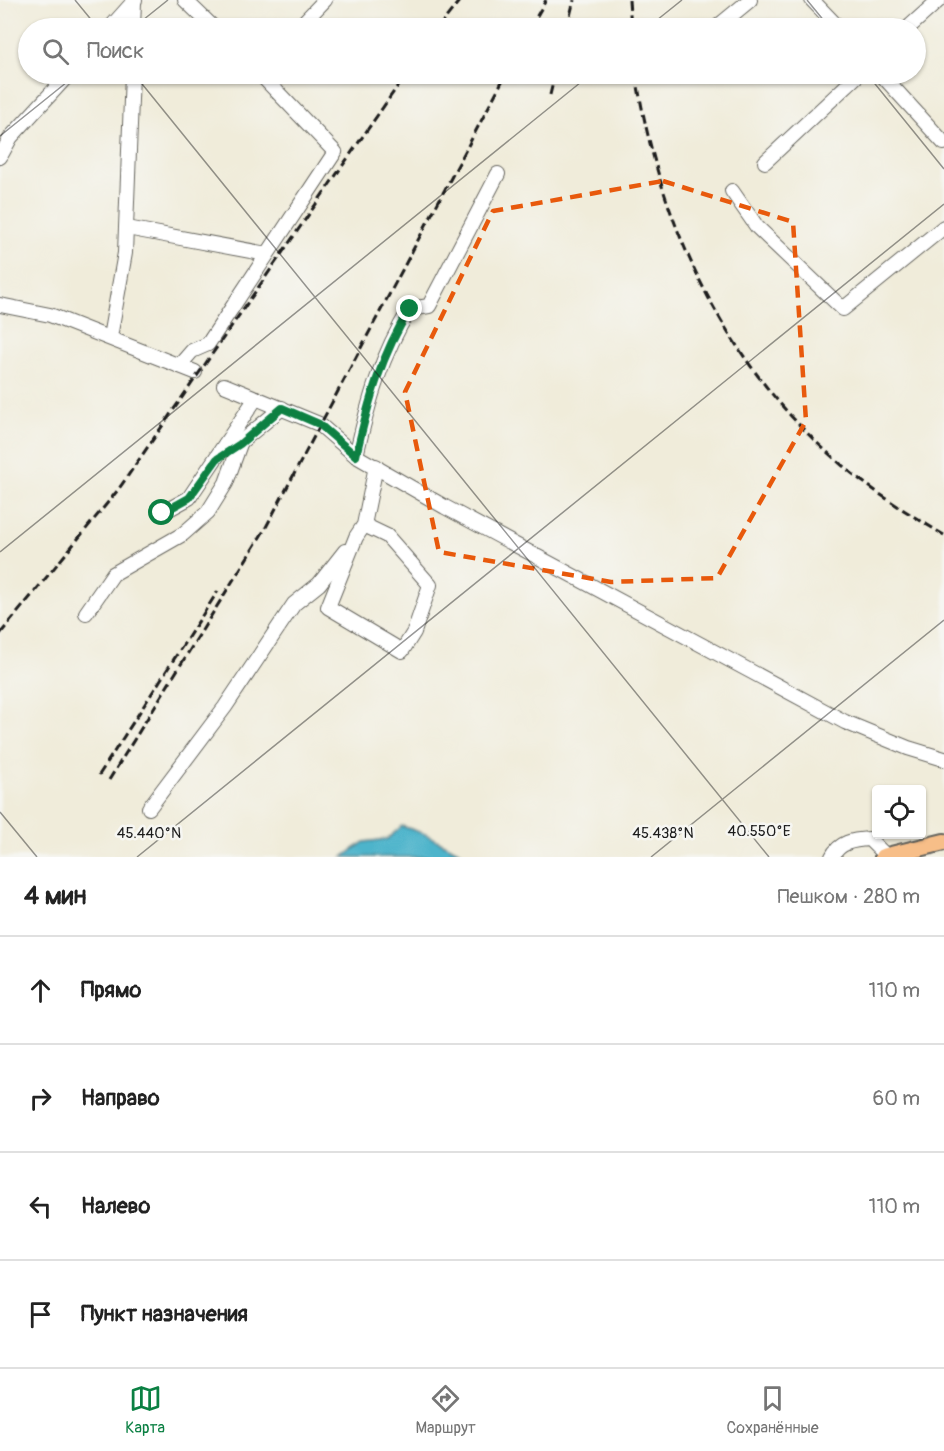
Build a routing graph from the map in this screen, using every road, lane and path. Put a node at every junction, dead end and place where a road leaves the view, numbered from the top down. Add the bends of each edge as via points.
1 (185, 0) edge
2 (326, 0) edge
3 (750, 0) edge
4 (812, 0) edge
5 (939, 0) edge
6 (135, 1) edge
7 (119, 18) edge
8 (134, 18) edge
9 (204, 18) edge
10 (308, 18) edge
11 (728, 18) edge
12 (829, 18) edge
13 (919, 18) edge
14 (60, 84) edge
15 (132, 84) edge
16 (270, 84) edge
17 (848, 84) edge
18 (890, 84) edge
19 (0, 127) edge
20 (11, 137) junction
21 (944, 144) edge
22 (0, 157) edge
23 (765, 162) dead end
24 (498, 174) dead end
25 (732, 191) dead end
26 (944, 227) edge
27 (127, 228) junction
28 (267, 254) junction
29 (0, 305) edge
30 (110, 337) junction
31 (178, 366) junction
32 (195, 372) dead end
33 (224, 385) dead end
34 (256, 398) junction
35 (282, 408) junction
36 (240, 444) junction
37 (356, 456) junction
38 (217, 459) junction
39 (376, 466) junction
40 (162, 513) dead end
41 (364, 525) junction
42 (356, 537) junction
43 (86, 613) dead end
44 (944, 759) edge
45 (149, 808) dead end
46 (944, 842) edge
47 (832, 857) edge
48 (885, 857) edge

1 - 9 street
2 - 10 street
3 - 11 street
4 - 12 street
5 - 13 street
6 - 7 street
6 - 8 street
14 - 20 street
15 - 27 street
16 - 28 street via 335,152
17 - 23 street
18 - 21 street
19 - 20 street
20 - 22 street
24 - 37 street via 429,306 410,309 391,339 369,398
25 - 26 street via 758,227 843,309
27 - 28 street
27 - 30 street
28 - 31 street via 207,344 192,351
29 - 30 street via 50,315
30 - 31 street
31 - 32 street
33 - 34 street
34 - 35 street
34 - 38 street
35 - 36 street
35 - 37 street via 319,424
36 - 38 street
36 - 43 street via 226,483 208,512 183,534 113,574
37 - 39 street
38 - 40 street via 189,498
39 - 41 street
39 - 44 street via 845,722
41 - 42 street
41 - 42 street via 387,536 430,585 414,632 402,651 328,607
42 - 45 street via 319,584 294,604 225,707
46 - 48 main road
47 - 48 street via 836,848 853,840 869,839

